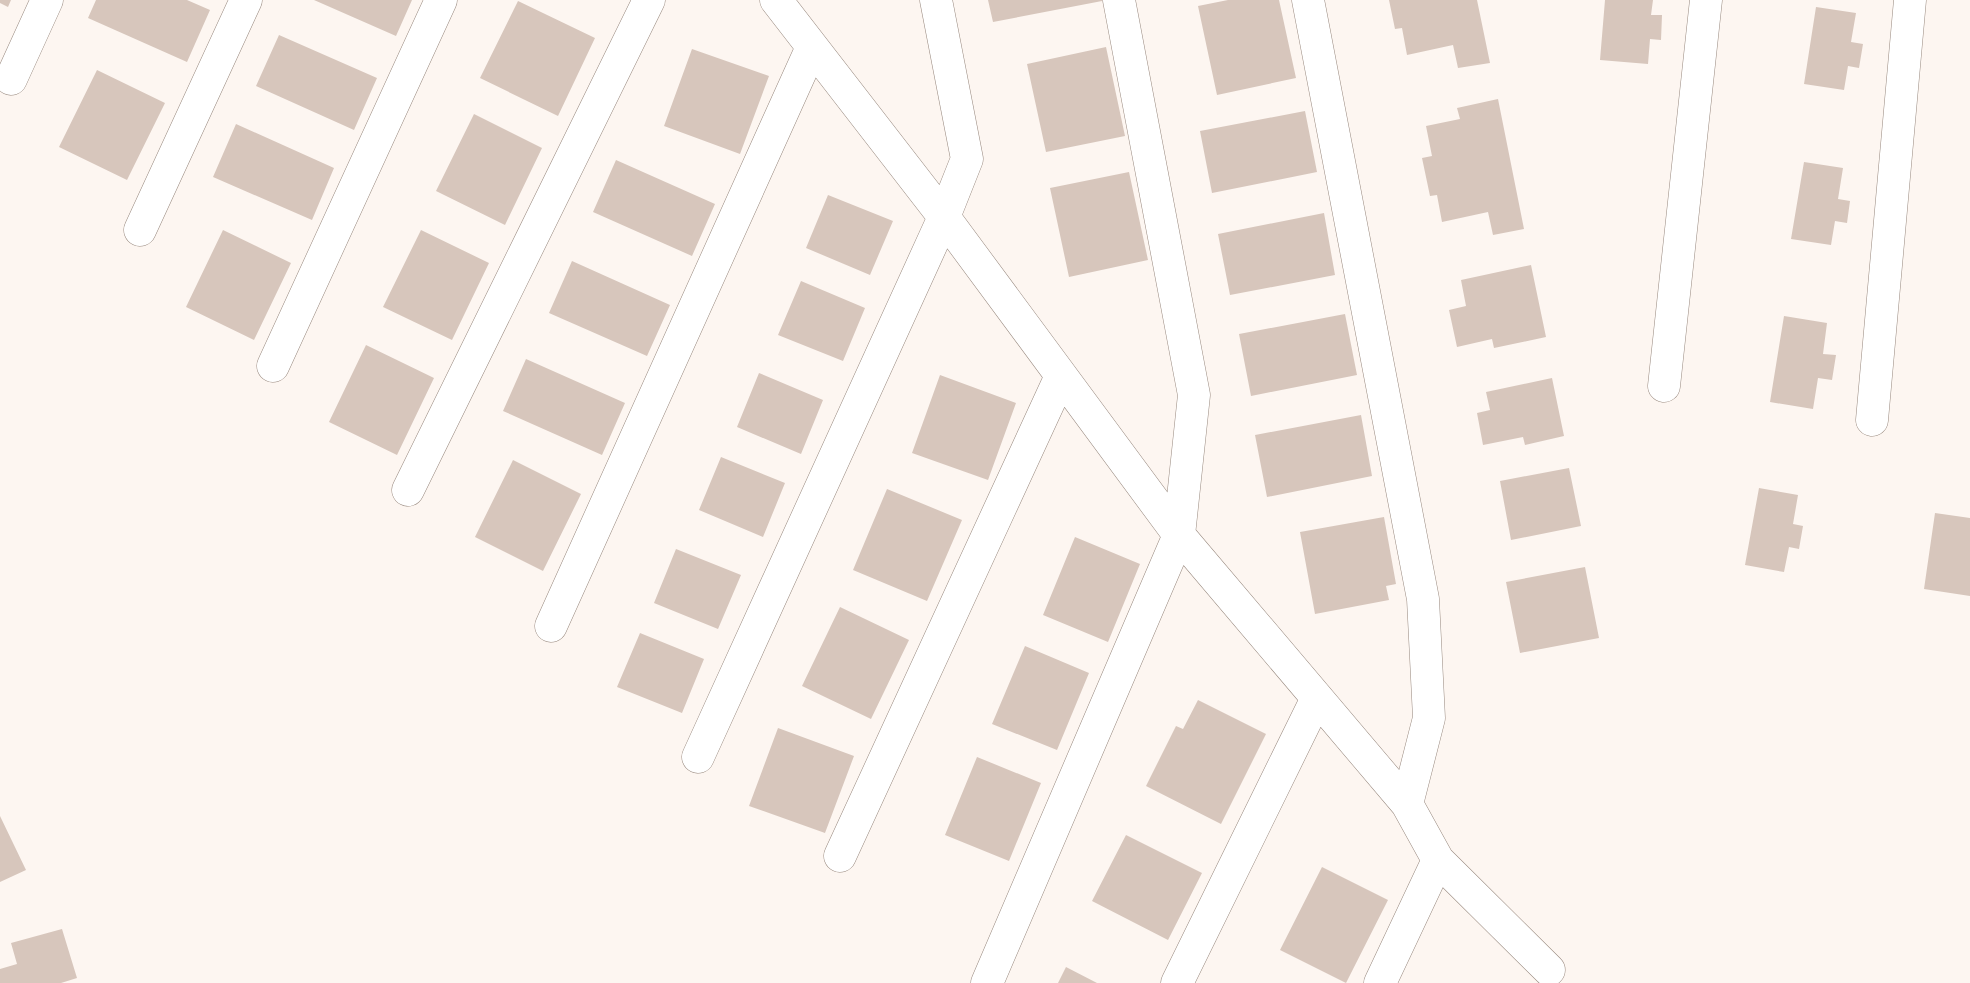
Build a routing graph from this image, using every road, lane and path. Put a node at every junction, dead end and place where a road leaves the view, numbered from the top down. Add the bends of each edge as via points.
1 (47, 0) edge
2 (246, 0) edge
3 (441, 0) edge
4 (649, 0) edge
5 (776, 0) edge
6 (936, 0) edge
7 (1119, 0) edge
8 (1308, 0) edge
9 (1706, 0) edge
10 (1910, 0) edge
11 (812, 47) junction
12 (11, 79) dead end
13 (944, 217) junction
14 (140, 230) dead end
15 (273, 366) dead end
16 (1061, 376) junction
17 (1664, 386) dead end
18 (1872, 420) dead end
19 (408, 490) dead end
20 (1179, 535) junction
21 (551, 626) dead end
22 (1317, 698) junction
23 (698, 757) dead end
24 (1407, 804) junction
25 (840, 856) dead end
26 (1438, 860) junction
27 (1549, 970) dead end
28 (987, 983) edge
29 (1177, 983) edge
30 (1380, 983) edge

1 - 12 street
2 - 14 street
3 - 15 street
4 - 19 street
5 - 11 street
6 - 13 street via 967,159
7 - 20 street via 1194,395
8 - 24 street via 1423,599 1429,718
9 - 17 street
10 - 18 street
11 - 13 street
11 - 21 street
13 - 16 street
13 - 23 street
16 - 20 street
16 - 25 street
20 - 22 street
20 - 28 street
22 - 24 street
22 - 29 street
24 - 26 street
26 - 27 street
26 - 30 street

